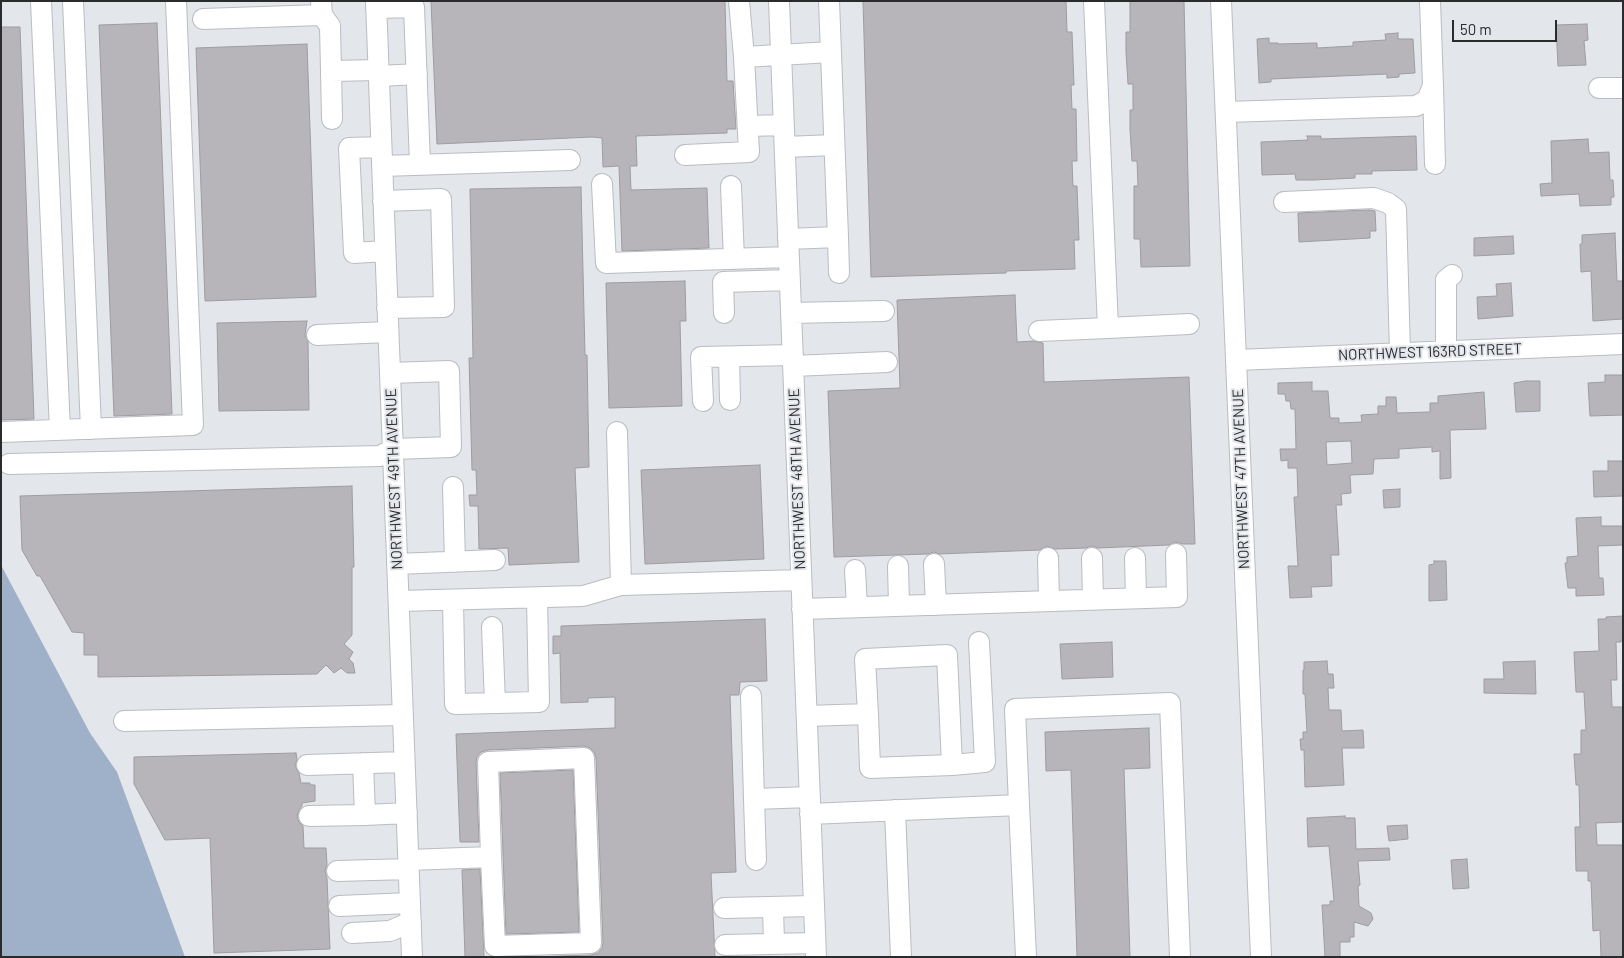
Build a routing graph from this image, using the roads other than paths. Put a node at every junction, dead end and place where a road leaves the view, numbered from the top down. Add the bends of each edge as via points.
1 (41, 1) edge
2 (73, 1) edge
3 (176, 1) edge
4 (739, 1) edge
5 (779, 1) edge
6 (829, 1) edge
7 (1094, 1) edge
8 (1222, 1) edge
9 (1430, 1) edge
10 (376, 5) edge
11 (322, 8) edge
12 (203, 19) dead end
13 (831, 52) junction
14 (781, 55) junction
15 (744, 57) junction
16 (331, 71) junction
17 (379, 73) junction
18 (417, 74) junction
19 (1433, 86) junction
20 (1599, 88) dead end
21 (1623, 88) edge
22 (1226, 112) junction
23 (332, 119) dead end
24 (784, 125) junction
25 (748, 126) junction
26 (834, 145) junction
27 (784, 147) junction
28 (685, 155) dead end
29 (382, 156) junction
30 (570, 160) dead end
31 (420, 164) junction
32 (1436, 164) dead end
33 (602, 184) dead end
34 (731, 186) dead end
35 (384, 201) junction
36 (1284, 202) dead end
37 (838, 237) junction
38 (788, 248) junction
39 (385, 251) junction
40 (734, 259) junction
41 (839, 273) dead end
42 (1452, 275) dead end
43 (790, 280) junction
44 (388, 308) junction
45 (884, 310) dead end
46 (724, 313) dead end
47 (791, 313) junction
48 (1189, 324) dead end
49 (1108, 328) junction
50 (1039, 331) dead end
51 (388, 332) junction
52 (317, 335) dead end
53 (1623, 344) edge
54 (1446, 351) junction
55 (1400, 353) junction
56 (729, 357) junction
57 (793, 360) junction
58 (1236, 360) junction
59 (888, 362) dead end
60 (390, 373) junction
61 (730, 400) dead end
62 (703, 401) dead end
63 (91, 428) junction
64 (60, 430) junction
65 (1, 432) edge
66 (617, 432) dead end
67 (393, 449) junction
68 (9, 464) dead end
69 (453, 487) dead end
70 (1176, 554) dead end
71 (1048, 558) dead end
72 (1092, 558) dead end
73 (1135, 558) dead end
74 (495, 560) dead end
75 (455, 562) junction
76 (397, 564) junction
77 (934, 564) dead end
78 (898, 566) dead end
79 (855, 570) dead end
80 (801, 580) junction
81 (621, 586) junction
82 (537, 598) junction
83 (1136, 598) junction
84 (453, 600) junction
85 (1093, 600) junction
86 (399, 601) junction
87 (1049, 601) junction
88 (936, 605) junction
89 (899, 606) junction
90 (857, 607) junction
91 (802, 609) junction
92 (492, 626) dead end
93 (979, 642) dead end
94 (751, 696) dead end
95 (495, 703) junction
96 (868, 714) junction
97 (403, 715) junction
98 (806, 716) junction
99 (124, 721) dead end
100 (404, 762) junction
101 (363, 763) junction
102 (306, 765) dead end
103 (952, 765) junction
104 (754, 799) junction
105 (810, 805) junction
106 (1019, 805) junction
107 (895, 810) junction
108 (406, 813) junction
109 (365, 814) junction
110 (310, 816) dead end
111 (491, 856) junction
112 (756, 860) dead end
113 (408, 864) junction
114 (337, 871) dead end
115 (339, 906) dead end
116 (814, 906) junction
117 (773, 907) junction
118 (724, 908) dead end
119 (410, 912) junction
120 (352, 933) dead end
121 (774, 944) junction
122 (725, 945) dead end
123 (816, 950) edge
124 (412, 957) edge
125 (901, 957) edge
126 (1026, 957) edge
127 (1180, 957) edge
128 (1261, 957) edge

1 - 64 street
2 - 63 street
3 - 63 street via 193,425
4 - 15 street
5 - 14 street, NORTHWEST 48TH AVENUE
6 - 13 street
7 - 49 street
8 - 22 street, NORTHWEST 47TH AVENUE
9 - 19 street
10 - 17 street, NORTHWEST 49TH AVENUE
10 - 18 street via 414,7
11 - 12 street
11 - 16 street via 330,26
13 - 14 street
13 - 26 street
14 - 15 street
14 - 24 street, NORTHWEST 48TH AVENUE
15 - 25 street
16 - 17 street
16 - 23 street
17 - 18 street
17 - 29 street, NORTHWEST 49TH AVENUE
18 - 31 street
19 - 22 street via 1427,100 1416,106
19 - 32 street
20 - 21 street
22 - 58 street, NORTHWEST 47TH AVENUE
24 - 25 street
24 - 27 street, NORTHWEST 48TH AVENUE
25 - 28 street via 749,152
26 - 27 street
26 - 37 street
27 - 38 street, NORTHWEST 48TH AVENUE
29 - 31 street
29 - 35 street, NORTHWEST 49TH AVENUE
29 - 39 street via 349,148 354,253
30 - 31 street
33 - 40 street via 606,263
34 - 40 street
35 - 39 street, NORTHWEST 49TH AVENUE
35 - 44 street via 440,200 444,307
36 - 55 street via 1374,198 1388,202 1396,209
37 - 38 street
37 - 41 street
38 - 40 street
38 - 43 street, NORTHWEST 48TH AVENUE
39 - 44 street, NORTHWEST 49TH AVENUE
42 - 54 street via 1446,280
43 - 46 street via 723,282
43 - 47 street, NORTHWEST 48TH AVENUE
44 - 51 street, NORTHWEST 49TH AVENUE
45 - 47 street
47 - 57 street, NORTHWEST 48TH AVENUE
48 - 49 street
49 - 50 street
51 - 52 street
51 - 60 street, NORTHWEST 49TH AVENUE
53 - 54 street, NORTHWEST 163RD STREET
54 - 55 street, NORTHWEST 163RD STREET
55 - 58 street, NORTHWEST 163RD STREET
56 - 57 street
56 - 61 street
56 - 62 street via 701,357
57 - 59 street
57 - 80 street, NORTHWEST 48TH AVENUE
58 - 128 street, NORTHWEST 47TH AVENUE
60 - 67 street, NORTHWEST 49TH AVENUE
60 - 67 street via 449,371 451,447
63 - 64 street
64 - 65 street
66 - 81 street
67 - 68 street via 380,456
67 - 76 street, NORTHWEST 49TH AVENUE
69 - 75 street
70 - 83 street via 1177,597
71 - 87 street
72 - 85 street
73 - 83 street
74 - 75 street
75 - 76 street
76 - 86 street, NORTHWEST 49TH AVENUE
77 - 88 street
78 - 89 street
79 - 90 street
80 - 81 street
80 - 91 street, NORTHWEST 48TH AVENUE
81 - 82 street via 583,596
82 - 84 street
82 - 95 street via 539,702
83 - 85 street
84 - 86 street
84 - 95 street via 455,704
85 - 87 street
86 - 97 street, NORTHWEST 49TH AVENUE
87 - 88 street
88 - 89 street
89 - 90 street
90 - 91 street
91 - 98 street, NORTHWEST 48TH AVENUE
92 - 95 street
93 - 103 street via 985,762
94 - 104 street
96 - 98 street
96 - 103 street via 870,768
96 - 103 street via 866,658 947,655
97 - 99 street
97 - 100 street, NORTHWEST 49TH AVENUE
98 - 105 street, NORTHWEST 48TH AVENUE
100 - 101 street
100 - 108 street, NORTHWEST 49TH AVENUE
101 - 102 street
101 - 109 street
104 - 105 street
104 - 112 street
105 - 107 street
105 - 116 street, NORTHWEST 48TH AVENUE
106 - 107 street
106 - 126 street
106 - 127 street via 1015,709 1170,703
107 - 125 street
108 - 109 street
108 - 113 street, NORTHWEST 49TH AVENUE
109 - 110 street
111 - 111 street via 488,762 584,758 591,943 495,946
111 - 113 street
113 - 114 street
113 - 119 street, NORTHWEST 49TH AVENUE
115 - 119 street
116 - 117 street
116 - 123 street, NORTHWEST 48TH AVENUE
117 - 118 street
117 - 121 street
119 - 120 street via 390,931
119 - 124 street, NORTHWEST 49TH AVENUE
121 - 122 street
121 - 123 street

